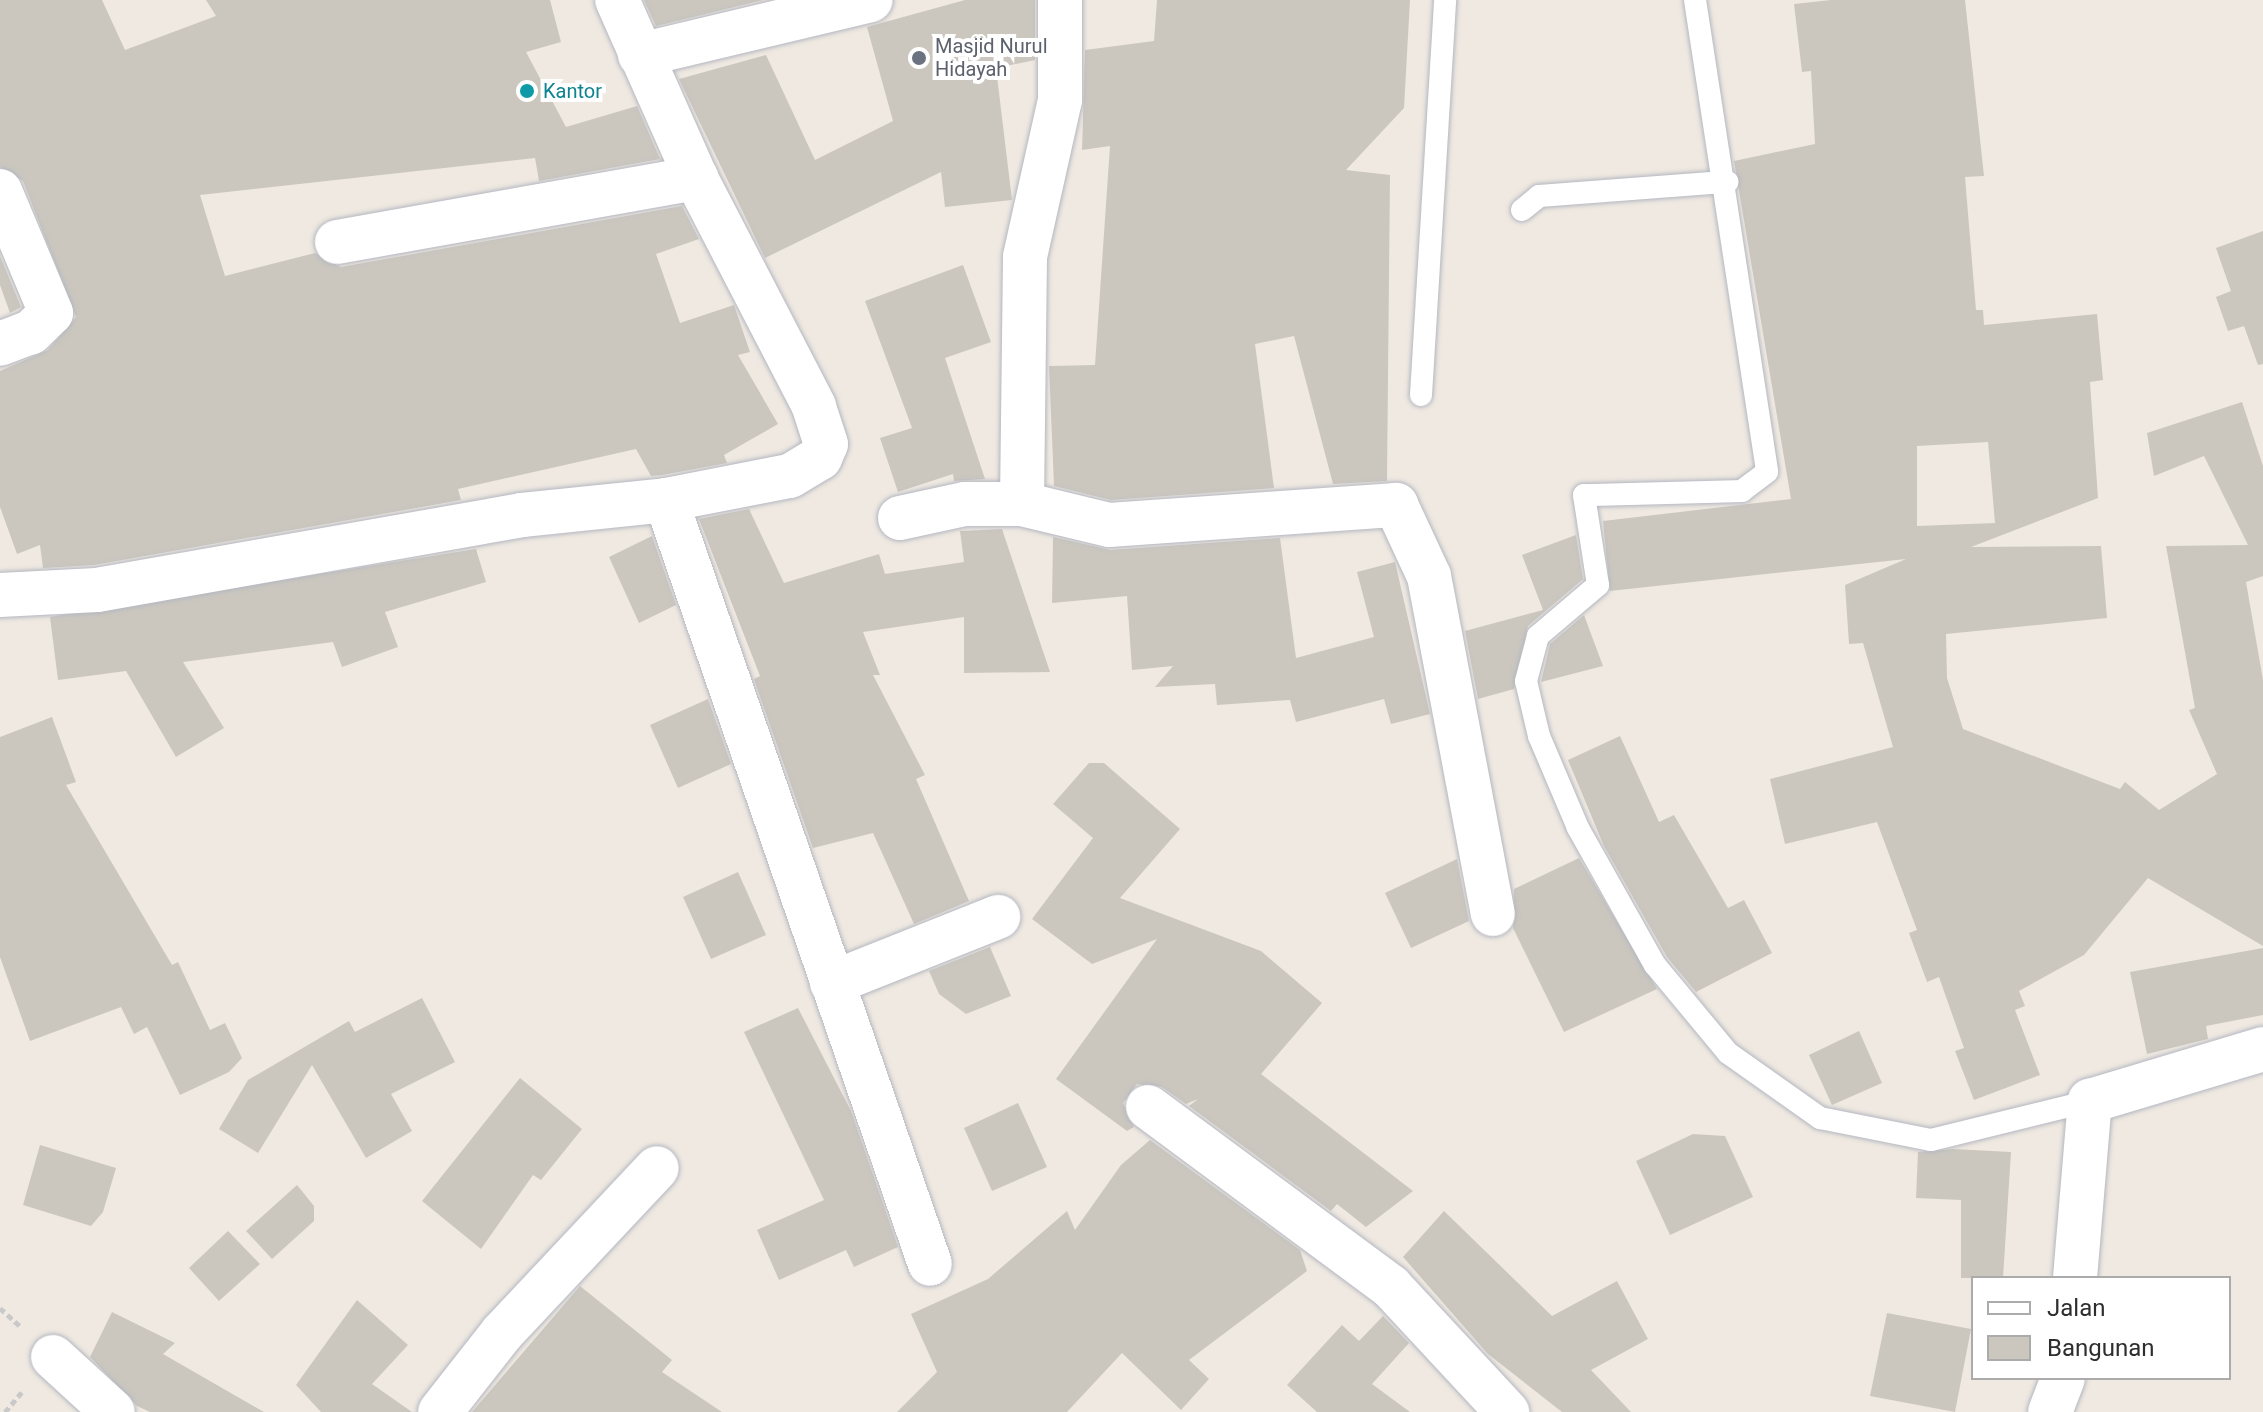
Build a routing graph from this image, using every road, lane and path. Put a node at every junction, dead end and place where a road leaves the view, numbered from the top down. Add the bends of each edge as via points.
1 (617, 0) edge
2 (871, 0) edge
3 (1060, 0) edge
4 (1445, 0) edge
5 (1695, 0) edge
6 (640, 55) junction
7 (696, 178) junction
8 (1727, 182) junction
9 (0, 191) edge
10 (1522, 210) dead end
11 (337, 242) dead end
12 (0, 344) edge
13 (1421, 395) dead end
14 (666, 500) junction
15 (1022, 504) junction
16 (900, 518) dead end
17 (0, 595) edge
18 (1493, 914) dead end
19 (998, 917) dead end
20 (832, 983) junction
21 (2263, 1049) edge
22 (2090, 1101) junction
23 (1148, 1107) dead end
24 (657, 1168) dead end
25 (930, 1264) dead end
26 (2075, 1276) edge
27 (53, 1357) dead end
28 (2062, 1380) edge
29 (113, 1412) edge
30 (440, 1412) edge
31 (1507, 1412) edge
32 (2050, 1412) edge

1 - 6 street
2 - 6 street
3 - 15 street via 1060,100 1025,257
4 - 13 lane
5 - 8 lane
6 - 7 street
7 - 11 street
7 - 14 street via 770,314 826,444 807,471
8 - 10 lane via 1539,196
8 - 22 lane via 1767,472 1742,491 1584,495 1598,585 1538,636 1526,681 1539,736 1578,828 1655,965 1728,1053 1820,1118 1931,1140
9 - 12 street via 51,313 31,332
14 - 17 street via 522,515 97,590
14 - 20 street
15 - 16 street via 965,504
15 - 18 street via 1109,525 1396,505 1429,576
19 - 20 street
20 - 25 street
21 - 22 street
22 - 26 street
23 - 31 street via 1391,1287
24 - 30 street via 502,1333
27 - 29 street
28 - 32 street

